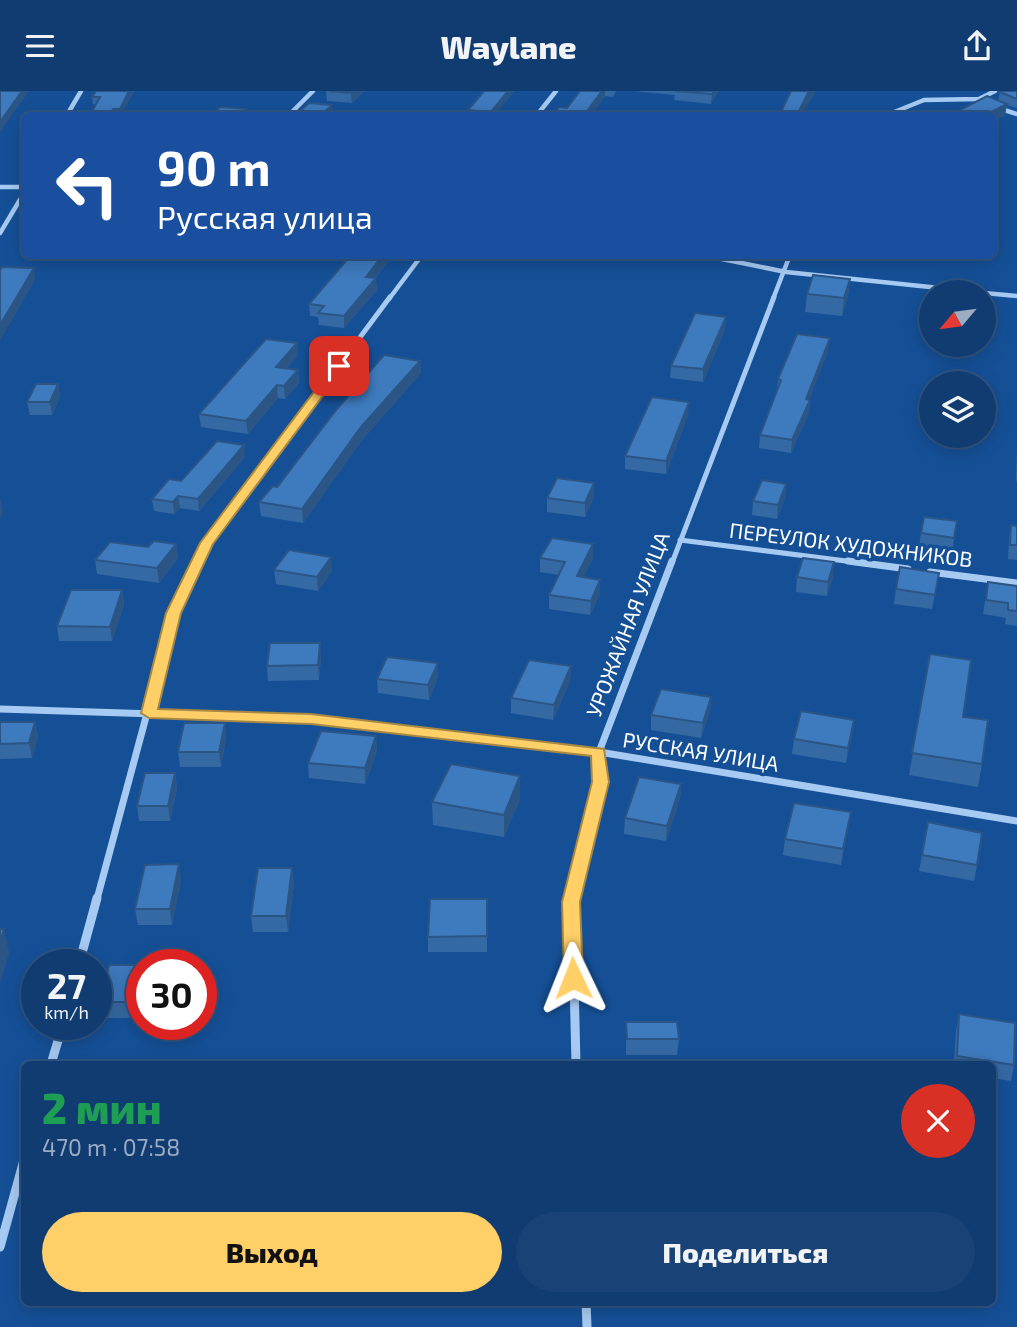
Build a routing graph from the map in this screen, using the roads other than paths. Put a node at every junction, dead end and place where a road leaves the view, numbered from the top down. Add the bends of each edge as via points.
1 (81, 91) edge
2 (313, 91) edge
3 (556, 91) edge
4 (984, 91) edge
5 (994, 91) edge
6 (979, 99) junction
7 (69, 112) edge
8 (292, 112) edge
9 (539, 112) edge
10 (894, 112) edge
11 (1017, 114) edge
12 (0, 187) edge
13 (21, 187) edge
14 (21, 198) edge
15 (0, 233) edge
16 (419, 259) edge
17 (722, 259) edge
18 (789, 259) edge
19 (786, 272) junction
20 (919, 286) edge
21 (996, 294) edge
22 (1017, 296) edge
23 (680, 540) junction
24 (1017, 583) edge
25 (0, 709) edge
26 (149, 713) junction
27 (599, 752) junction
28 (1017, 821) edge
29 (83, 949) edge
30 (58, 1040) edge
31 (52, 1061) edge
32 (576, 1061) edge
33 (21, 1171) edge
34 (0, 1247) edge
35 (586, 1306) edge
36 (587, 1327) edge

1 - 7 street
2 - 8 street
3 - 9 street
4 - 5 street
5 - 6 street
6 - 10 street via 924,100
6 - 11 street
12 - 13 street
14 - 15 street
16 - 26 street via 207,543 174,613
17 - 19 street
18 - 19 street, УРОЖАЙНАЯ УЛИЦА
19 - 20 street
19 - 23 street, УРОЖАЙНАЯ УЛИЦА
21 - 22 street
23 - 24 street, ПЕРЕУЛОК ХУДОЖНИКОВ
23 - 27 street, УРОЖАЙНАЯ УЛИЦА
25 - 26 street, РУССКАЯ УЛИЦА
26 - 27 street, РУССКАЯ УЛИЦА via 311,719
26 - 29 street
27 - 28 street, РУССКАЯ УЛИЦА
27 - 32 street, УРОЖАЙНАЯ УЛИЦА via 601,782 571,902
30 - 31 street
33 - 34 street
35 - 36 street

